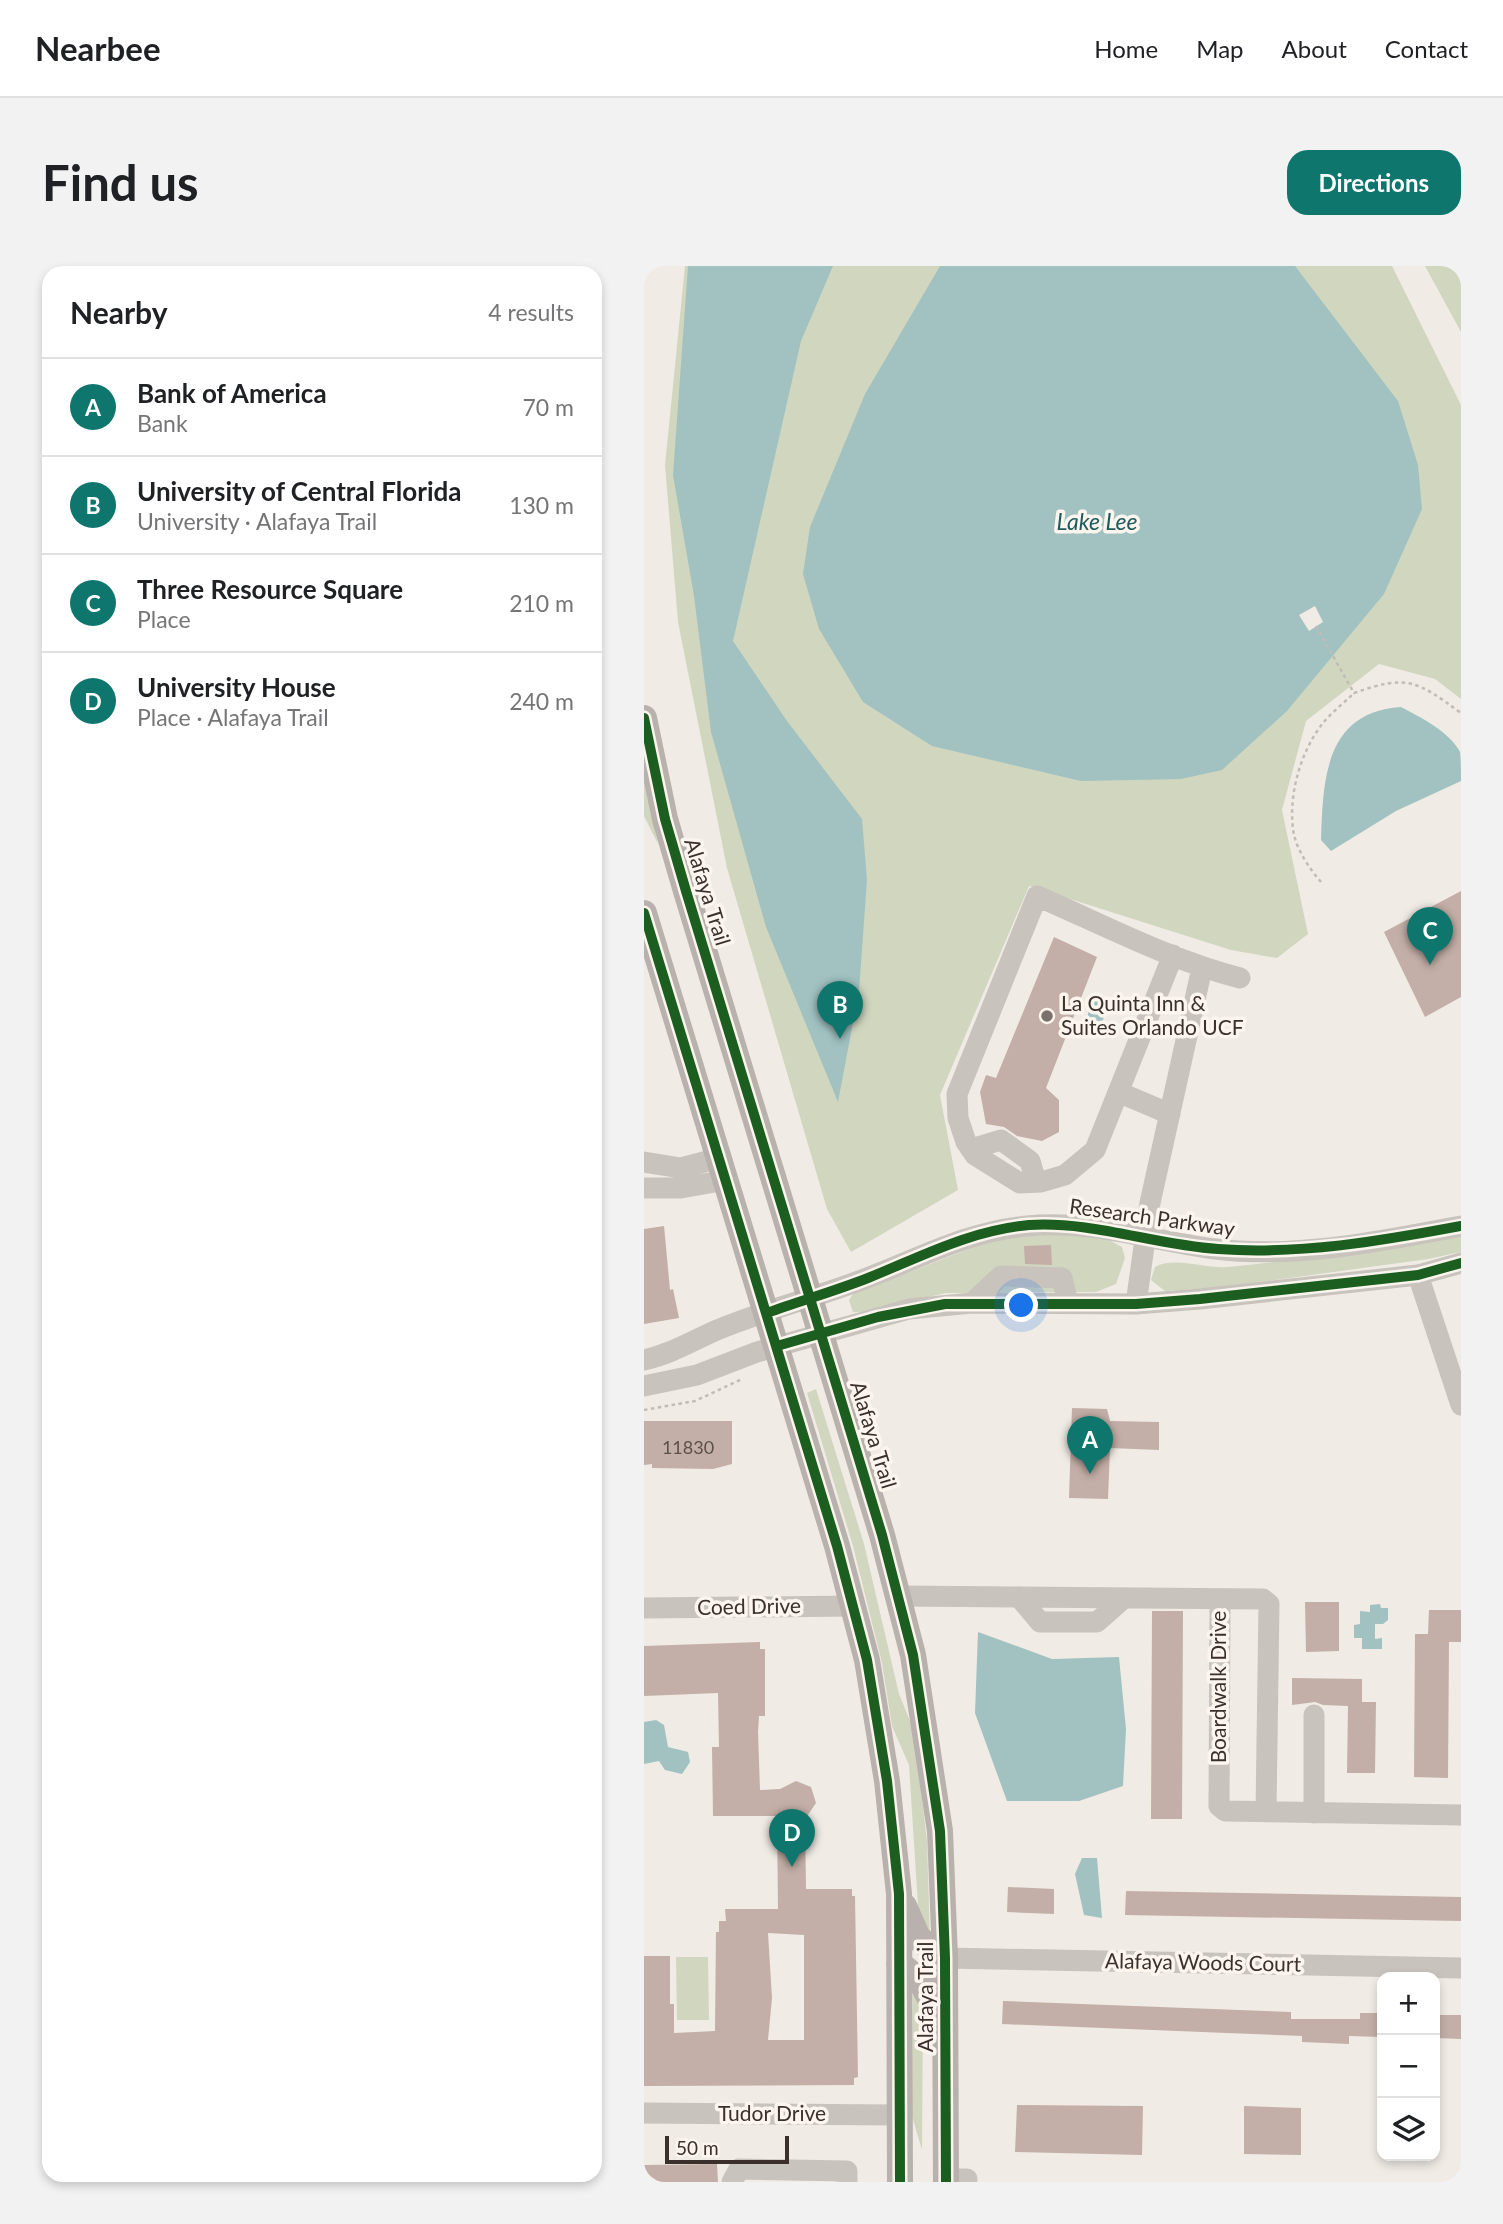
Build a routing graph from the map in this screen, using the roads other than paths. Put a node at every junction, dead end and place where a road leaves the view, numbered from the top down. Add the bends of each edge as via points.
1 (644, 718) edge
2 (644, 913) edge
3 (1173, 955) junction
4 (1202, 968) junction
5 (1240, 978) dead end
6 (1118, 1092) junction
7 (1170, 1114) junction
8 (644, 1162) edge
9 (723, 1169) junction
10 (644, 1188) edge
11 (1461, 1226) edge
12 (1145, 1236) junction
13 (1461, 1263) edge
14 (1418, 1275) junction
15 (811, 1298) junction
16 (1136, 1304) junction
17 (767, 1313) junction
18 (822, 1333) junction
19 (777, 1346) junction
20 (644, 1360) edge
21 (644, 1386) edge
22 (1461, 1405) edge
23 (900, 1596) junction
24 (1019, 1597) junction
25 (1073, 1598) junction
26 (1123, 1599) junction
27 (1220, 1601) junction
28 (854, 1606) junction
29 (644, 1608) edge
30 (1072, 1622) junction
31 (1314, 1715) dead end
32 (1266, 1812) junction
33 (1314, 1813) junction
34 (1461, 1815) edge
35 (899, 1894) junction
36 (945, 1958) junction
37 (899, 1963) junction
38 (1461, 1968) edge
39 (945, 2026) junction
40 (644, 2113) edge
41 (899, 2115) junction
42 (953, 2180) edge
43 (732, 2182) edge
44 (847, 2182) edge
45 (900, 2182) edge

1 - 15 main road, Alafaya Trail via 686,891
2 - 9 main road, Alafaya Trail
3 - 4 street
3 - 6 street
3 - 6 street via 1037,896 957,1094 958,1118 971,1149 1001,1140 1030,1161 1037,1182 1065,1175 1095,1150
4 - 5 street
4 - 7 street
6 - 7 street
7 - 12 street
8 - 9 street
9 - 10 street via 681,1188
9 - 17 main road, Alafaya Trail
11 - 12 street, Research Parkway via 1301,1250 1216,1249
12 - 15 street, Research Parkway via 1079,1224 991,1231
12 - 16 street
13 - 14 street
14 - 16 street
14 - 22 street
15 - 17 street, Research Parkway
15 - 18 main road, Alafaya Trail
16 - 18 street via 972,1303 909,1309
17 - 19 main road, Alafaya Trail
17 - 20 street, Research Parkway via 667,1355
18 - 19 street
18 - 23 main road, Alafaya Trail
19 - 21 street via 697,1375
19 - 28 main road, Alafaya Trail
23 - 24 street, Boardwalk Drive
23 - 36 main road, Alafaya Trail via 934,1777
24 - 25 street, Boardwalk Drive
24 - 30 street via 1040,1622
25 - 26 street, Boardwalk Drive
25 - 30 street
26 - 27 street, Boardwalk Drive
26 - 30 street via 1097,1622
27 - 32 street, Boardwalk Drive via 1219,1807
27 - 32 street via 1263,1599 1269,1604
28 - 29 street, Coed Drive
28 - 35 main road, Alafaya Trail via 878,1717
31 - 33 street
32 - 33 street, Boardwalk Drive
33 - 34 street, Boardwalk Drive
35 - 36 main road via 918,1938
35 - 37 main road, Alafaya Trail
36 - 38 street, Alafaya Woods Court
36 - 39 main road, Alafaya Trail
37 - 39 main road via 922,1982
37 - 41 main road, Alafaya Trail
39 - 42 main road, Alafaya Trail
40 - 41 street, Tudor Drive
41 - 45 main road, Alafaya Trail
43 - 44 street via 739,2169 847,2171

